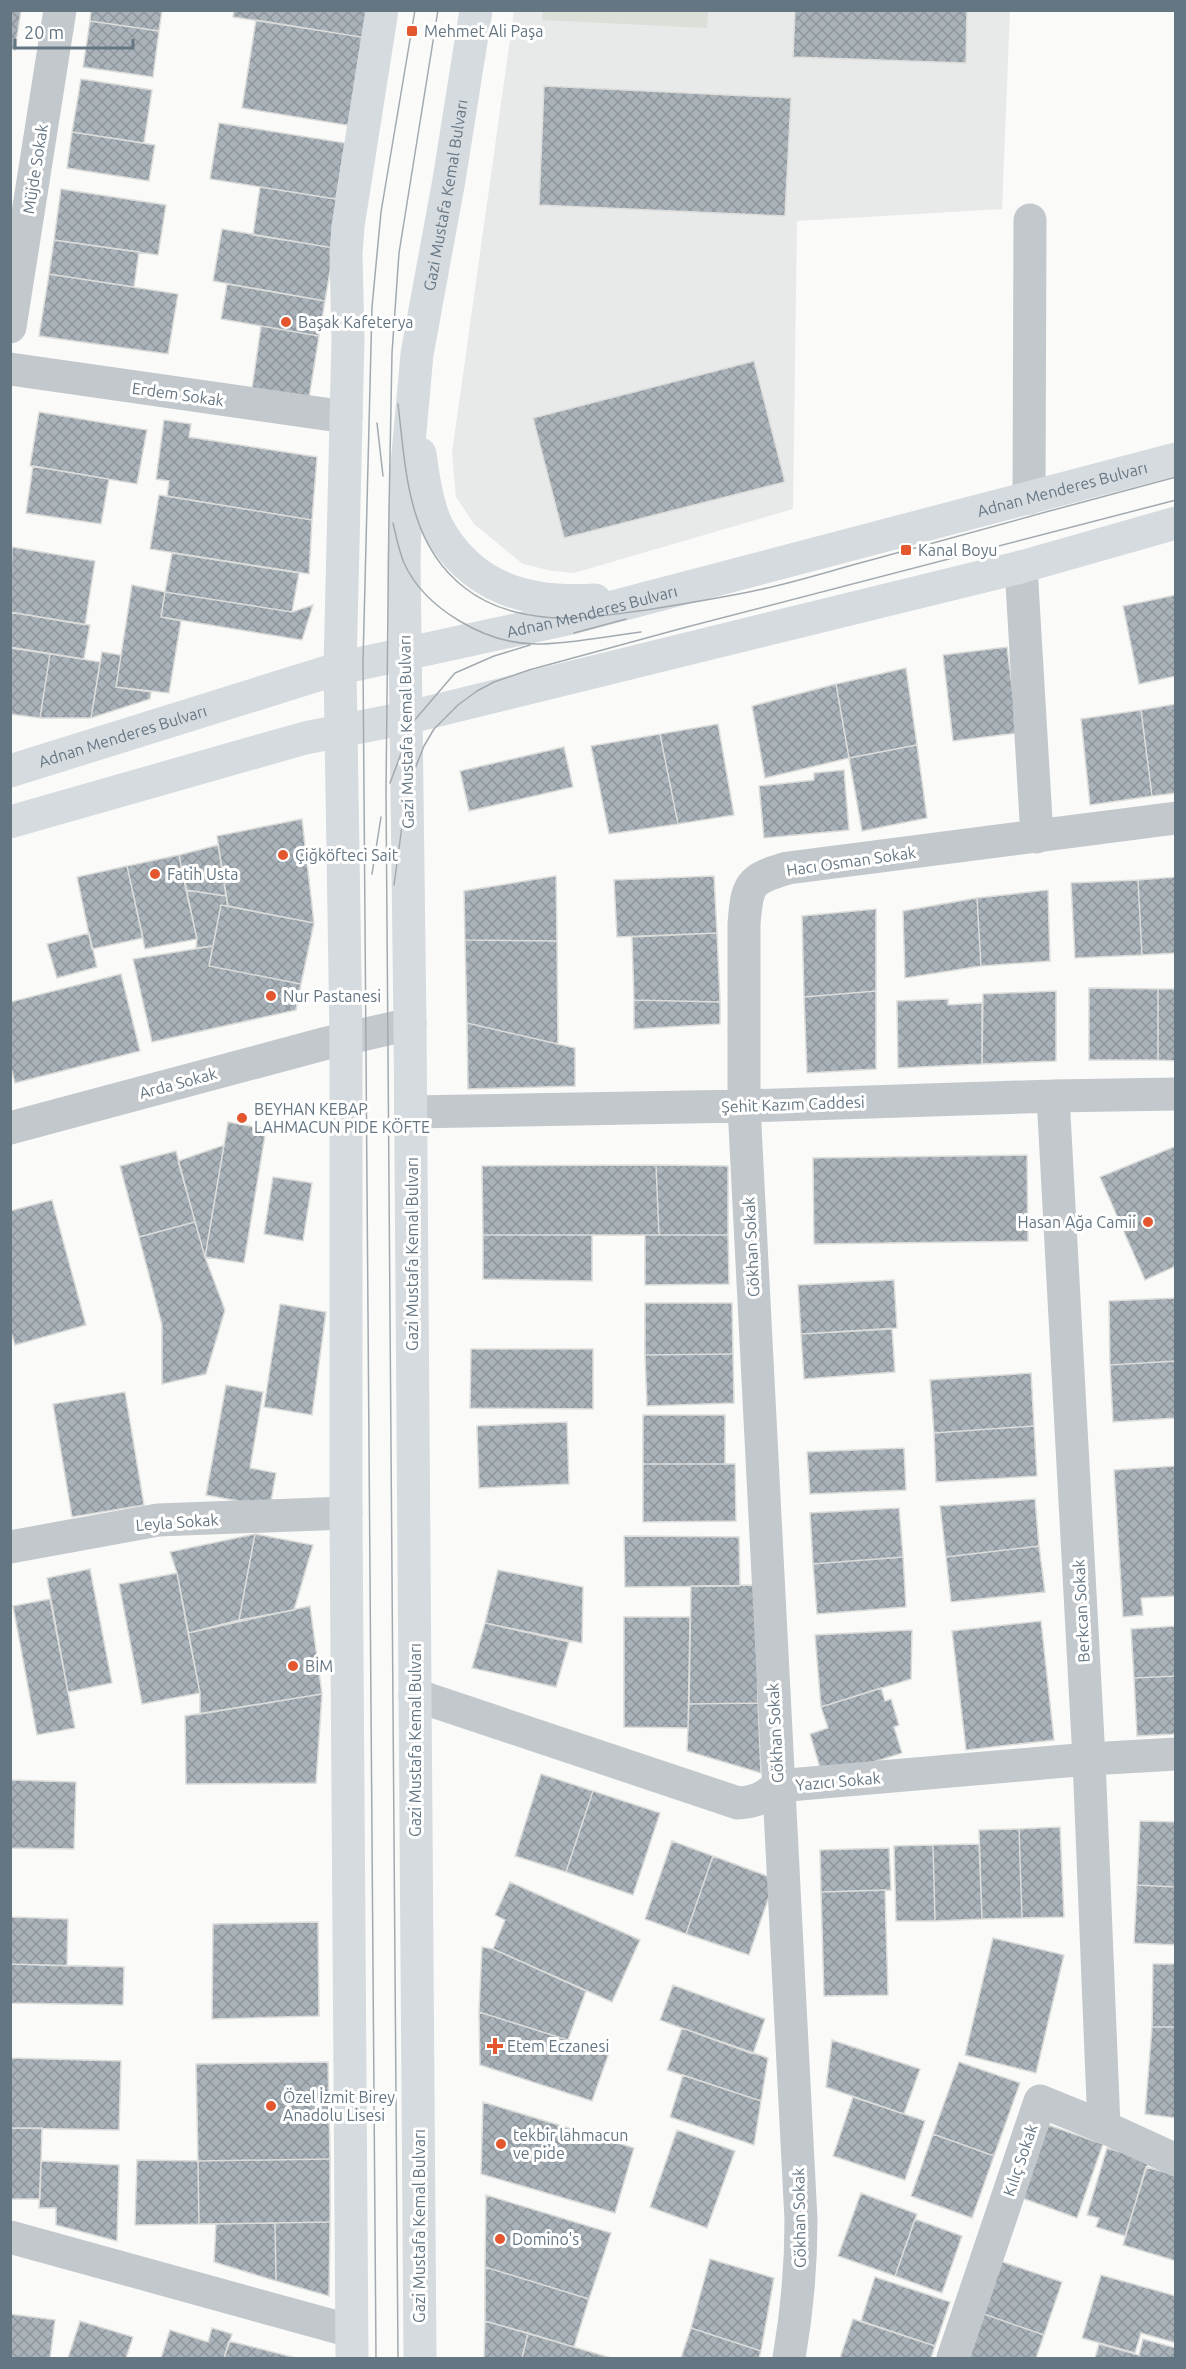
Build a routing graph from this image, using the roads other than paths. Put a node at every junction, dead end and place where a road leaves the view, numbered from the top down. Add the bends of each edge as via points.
1 (60, 10) edge
2 (382, 10) edge
3 (476, 10) edge
4 (1030, 220) dead end
5 (10, 327) edge
6 (417, 354) junction
7 (10, 369) edge
8 (346, 417) junction
9 (1176, 459) edge
10 (1029, 498) junction
11 (1176, 523) edge
12 (1021, 567) junction
13 (674, 591) junction
14 (404, 654) junction
15 (340, 668) junction
16 (406, 718) junction
17 (341, 730) junction
18 (10, 771) edge
19 (1176, 818) edge
20 (10, 822) edge
21 (1037, 837) junction
22 (410, 1024) junction
23 (346, 1038) junction
24 (1176, 1094) edge
25 (1053, 1096) junction
26 (744, 1106) junction
27 (411, 1112) junction
28 (10, 1128) edge
29 (346, 1513) junction
30 (10, 1547) edge
31 (415, 1695) junction
32 (1176, 1754) edge
33 (1089, 1759) junction
34 (777, 1786) junction
35 (1104, 2127) junction
36 (1176, 2160) edge
37 (10, 2237) edge
38 (351, 2345) edge
39 (420, 2358) edge
40 (789, 2358) edge
41 (952, 2358) edge

1 - 5 street, Müjde Sokak
2 - 8 main road via 348,226
3 - 6 main road, Gazi Mustafa Kemal Bulvarı
4 - 10 street
6 - 13 main road via 418,440 429,499 436,524 474,571 497,586 533,597 590,600
6 - 14 main road, Gazi Mustafa Kemal Bulvarı via 406,476
7 - 8 street, Erdem Sokak
8 - 15 main road
9 - 10 main road, Adnan Menderes Bulvarı
10 - 13 main road, Adnan Menderes Bulvarı
11 - 12 main road
12 - 16 main road
12 - 21 street
13 - 14 main road, Adnan Menderes Bulvarı
14 - 15 main road, Adnan Menderes Bulvarı
14 - 16 main road, Gazi Mustafa Kemal Bulvarı
15 - 17 main road
15 - 18 main road, Adnan Menderes Bulvarı
16 - 17 main road
16 - 22 main road, Gazi Mustafa Kemal Bulvarı
17 - 20 main road
17 - 23 main road
19 - 21 street, Hacı Osman Sokak
21 - 26 street, Hacı Osman Sokak via 788,868 765,874 753,883 746,899 744,924
22 - 23 street, Arda Sokak
22 - 27 main road, Gazi Mustafa Kemal Bulvarı
23 - 28 street, Arda Sokak
23 - 29 main road
24 - 25 street, Şehit Kazım Caddesi
25 - 26 street, Şehit Kazım Caddesi
25 - 33 street, Berkcan Sokak
26 - 27 street, Şehit Kazım Caddesi
26 - 34 street, Gökhan Sokak
27 - 31 main road, Gazi Mustafa Kemal Bulvarı
29 - 30 street, Leyla Sokak via 158,1520
29 - 38 main road
31 - 34 street, Yazıcı Sokak via 738,1803 755,1802
31 - 39 main road, Gazi Mustafa Kemal Bulvarı
32 - 33 street, Yazıcı Sokak
33 - 34 street, Yazıcı Sokak
33 - 35 street, Berkcan Sokak
34 - 40 street, Gökhan Sokak via 801,2220 801,2268
35 - 36 street, Kılıç Sokak
35 - 41 street, Kılıç Sokak via 1040,2101
37 - 38 street

